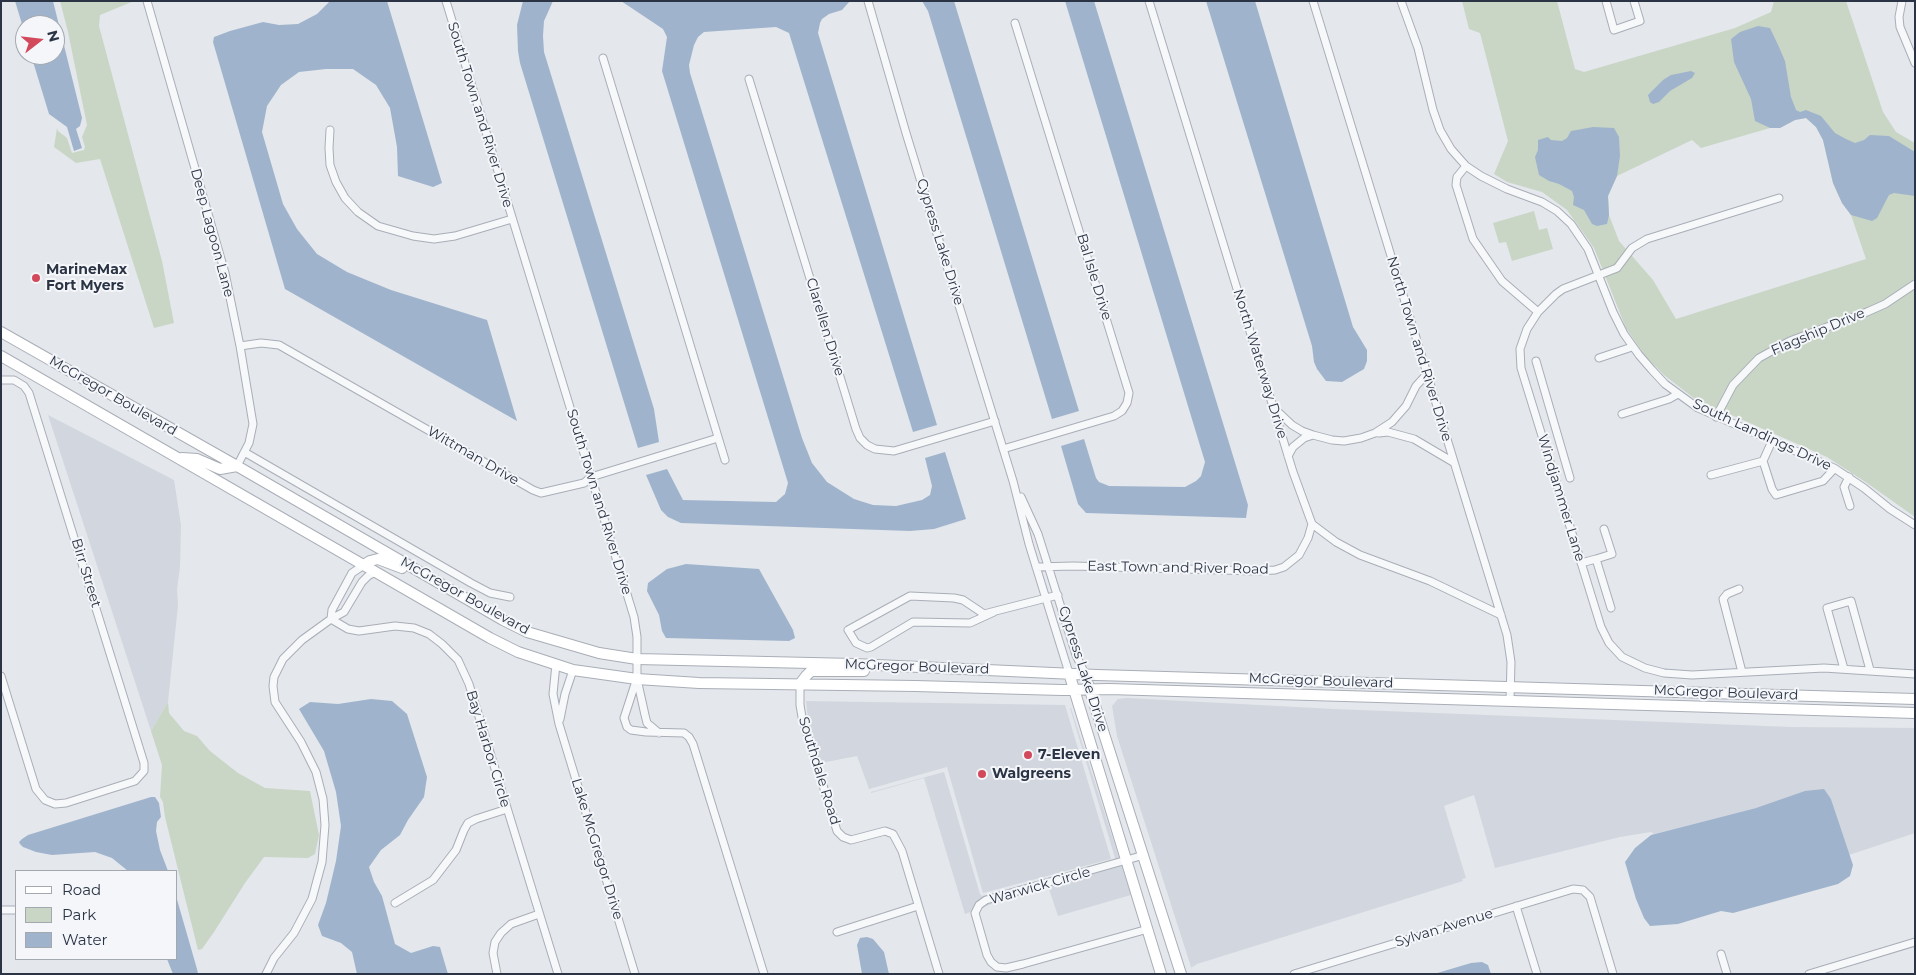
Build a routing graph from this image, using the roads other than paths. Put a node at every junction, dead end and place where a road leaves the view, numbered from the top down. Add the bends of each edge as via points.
1 (147, 1) edge
2 (446, 1) edge
3 (868, 1) edge
4 (1149, 1) edge
5 (1313, 1) edge
6 (1401, 1) edge
7 (1606, 1) edge
8 (1634, 1) edge
9 (1902, 1) edge
10 (1016, 23) dead end
11 (603, 58) dead end
12 (1915, 63) edge
13 (749, 79) dead end
14 (330, 130) dead end
15 (1466, 166) junction
16 (1779, 198) dead end
17 (512, 219) junction
18 (1599, 275) junction
19 (1915, 284) edge
20 (1538, 312) junction
21 (1, 332) edge
22 (240, 346) junction
23 (1632, 347) junction
24 (1, 356) edge
25 (1599, 358) dead end
26 (1536, 362) dead end
27 (1426, 375) junction
28 (1, 380) edge
29 (1678, 394) junction
30 (1274, 409) junction
31 (1622, 414) dead end
32 (1716, 417) junction
33 (995, 421) junction
34 (1375, 433) junction
35 (1313, 435) junction
36 (718, 438) junction
37 (1772, 441) junction
38 (1560, 446) junction
39 (1003, 449) junction
40 (1546, 450) junction
41 (246, 453) junction
42 (1288, 456) junction
43 (178, 458) junction
44 (725, 460) dead end
45 (1763, 461) junction
46 (1454, 462) junction
47 (237, 466) junction
48 (1834, 469) junction
49 (1710, 474) dead end
50 (591, 477) junction
51 (1849, 477) junction
52 (1570, 478) dead end
53 (1013, 481) junction
54 (1850, 506) dead end
55 (1312, 524) junction
56 (1915, 525) edge
57 (1604, 529) dead end
58 (1596, 558) junction
59 (1581, 563) junction
60 (364, 565) junction
61 (1049, 566) junction
62 (1036, 567) junction
63 (375, 572) junction
64 (431, 579) junction
65 (1739, 590) dead end
66 (1058, 595) junction
67 (510, 597) dead end
68 (1045, 598) junction
69 (1611, 608) dead end
70 (994, 612) junction
71 (1501, 615) junction
72 (331, 619) junction
73 (637, 659) junction
74 (556, 664) junction
75 (894, 666) junction
76 (1844, 669) junction
77 (573, 670) junction
78 (1870, 670) junction
79 (1742, 672) junction
80 (1069, 673) junction
81 (1084, 674) junction
82 (1915, 674) edge
83 (1, 676) edge
84 (637, 679) junction
85 (800, 684) junction
86 (1511, 687) junction
87 (1090, 689) junction
88 (1074, 690) junction
89 (1915, 699) edge
90 (1510, 700) junction
91 (1915, 713) edge
92 (559, 724) junction
93 (659, 733) junction
94 (507, 809) junction
95 (1144, 855) junction
96 (1126, 860) junction
97 (395, 903) dead end
98 (918, 906) junction
99 (1516, 906) junction
100 (1, 910) edge
101 (15, 910) edge
102 (539, 914) junction
103 (1148, 929) junction
104 (837, 932) dead end
105 (1915, 942) edge
106 (1721, 954) dead end
107 (1307, 972) edge
108 (266, 974) edge
109 (497, 974) edge
110 (558, 974) edge
111 (635, 974) edge
112 (764, 974) edge
113 (939, 974) edge
114 (1161, 974) edge
115 (1181, 974) edge
116 (1294, 974) edge
117 (1537, 974) edge
118 (1613, 974) edge
119 (1727, 974) edge
120 (1809, 974) edge

1 - 22 street, Deep Lagoon Lane via 225,273
2 - 17 street, South Town and River Drive
3 - 33 street, Cypress Lake Drive
4 - 30 street, North Waterway Drive
5 - 27 street, North Town and River Drive
6 - 15 street, South Landings Drive via 1418,48 1440,130
7 - 8 street via 1614,30 1640,21
9 - 12 street via 1900,26
10 - 39 street, Bal Isle Drive via 1129,393 1122,411 1114,416
11 - 36 street
13 - 33 street, Clarellen Drive via 860,438 875,450 894,451
14 - 17 street via 330,165 336,182 358,212 378,226 434,239
15 - 18 street, South Landings Drive via 1498,185 1533,197 1557,211 1584,240
15 - 20 street via 1457,177 1456,186 1473,239 1502,281
16 - 18 street, Windjammer Lane via 1646,238 1632,248 1617,268
17 - 50 street, South Town and River Drive
18 - 20 street, Windjammer Lane via 1563,289
18 - 23 street, South Landings Drive via 1613,312
19 - 32 street, Flagship Drive via 1867,312 1790,341 1759,358 1733,385
20 - 40 street, Windjammer Lane via 1522,339 1520,359
21 - 47 main road, McGregor Boulevard
22 - 41 street, Deep Lagoon Lane via 253,424
22 - 50 street, Wittman Drive via 269,343 287,349 541,493 584,482
23 - 25 street
23 - 29 street, South Landings Drive
24 - 43 main road, McGregor Boulevard
26 - 38 street
27 - 34 street via 1399,415
27 - 46 street, North Town and River Drive
28 - 83 street, Birr Street via 17,381 29,393 144,771 135,781 66,803 55,804 45,800 36,789
29 - 31 street
29 - 32 street, South Landings Drive
30 - 35 street via 1292,425
30 - 42 street, North Waterway Drive
32 - 37 street, South Landings Drive
33 - 39 street, Cypress Lake Drive
34 - 35 street via 1344,441
34 - 46 street via 1388,432 1414,439
35 - 42 street via 1293,446
36 - 44 street
36 - 50 street, Wittman Drive
37 - 45 street
37 - 48 street, South Landings Drive
38 - 40 street
38 - 52 street
39 - 53 street, Cypress Lake Drive
40 - 59 street, Windjammer Lane
41 - 47 street, Deep Lagoon Lane
41 - 67 street via 472,583
42 - 55 street, North Waterway Drive
43 - 47 main road via 197,459 220,469
43 - 60 main road, McGregor Boulevard
45 - 48 street via 1776,495 1823,481
45 - 49 street
46 - 71 street, North Town and River Drive
47 - 64 main road, McGregor Boulevard
48 - 51 street, South Landings Drive
50 - 73 street, South Town and River Drive via 634,617
51 - 54 street via 1844,487
51 - 56 street, South Landings Drive
53 - 61 street, Cypress Lake Drive
53 - 62 street, Cypress Lake Drive
55 - 61 street, East Town and River Road via 1299,555 1275,570
55 - 71 street via 1360,555 1430,581
57 - 58 street via 1612,554
58 - 59 street
58 - 69 street
59 - 79 street, Windjammer Lane via 1604,635 1622,657 1664,673
60 - 63 main road, McGregor Boulevard
60 - 64 main road via 378,559
60 - 72 street via 352,573 332,610
61 - 62 street, East Town and River Road
61 - 66 street, Cypress Lake Drive
62 - 68 street, Cypress Lake Drive
63 - 72 street via 362,582 344,612
63 - 74 main road, McGregor Boulevard via 490,638 518,652
64 - 73 main road, McGregor Boulevard via 527,632 599,653
65 - 79 street via 1723,599
66 - 68 street
66 - 81 street, Cypress Lake Drive
68 - 70 street
68 - 80 street, Cypress Lake Drive
70 - 70 street via 984,614 964,600 954,598 910,596 848,630 856,643 867,648 913,622 970,623
71 - 86 street, North Town and River Drive via 1509,645
72 - 94 street, Bay Harbor Circle via 359,632 395,626 414,628 429,634 451,652 464,670 469,684
72 - 108 street via 302,640 283,660 274,677 275,702 316,772 325,825 322,862 312,899
73 - 75 main road, McGregor Boulevard
73 - 84 street, South Town and River Drive
74 - 77 main road, McGregor Boulevard
74 - 92 street, Lake McGregor Drive via 553,694
75 - 80 main road, McGregor Boulevard
75 - 85 main road via 882,670 811,671
76 - 78 street, Windjammer Lane
76 - 78 street via 1827,608 1851,601
76 - 79 street, Windjammer Lane
77 - 84 main road, McGregor Boulevard
77 - 92 street, Lake McGregor Drive
78 - 82 street, Windjammer Lane
80 - 81 main road, McGregor Boulevard
80 - 88 main road, Cypress Lake Drive
81 - 86 main road, McGregor Boulevard
81 - 87 main road, Cypress Lake Drive
84 - 85 main road, McGregor Boulevard
84 - 93 street, South Town and River Drive via 647,723
84 - 93 street via 624,718 627,727
85 - 88 main road, McGregor Boulevard
85 - 98 street, Southdale Road via 802,717 837,831 851,840 885,831 893,834 902,851
86 - 89 main road, McGregor Boulevard
86 - 90 street, North Town and River Drive
87 - 88 main road, McGregor Boulevard
87 - 90 main road, McGregor Boulevard
87 - 95 main road, Cypress Lake Drive
88 - 96 main road, Cypress Lake Drive
90 - 91 main road, McGregor Boulevard
92 - 111 street, Lake McGregor Drive
93 - 112 street via 680,732 691,740
94 - 97 street via 468,823 456,850 433,880
94 - 102 street, Bay Harbor Circle
95 - 96 street, Warwick Circle
95 - 115 main road, Cypress Lake Drive
96 - 103 main road, Cypress Lake Drive
96 - 103 street, Warwick Circle via 986,900 975,913 987,955 997,967 1006,968
98 - 104 street
98 - 113 street, Southdale Road
99 - 107 street, Sylvan Avenue
99 - 117 street
99 - 118 street, Sylvan Avenue via 1573,889 1583,890 1590,897
100 - 101 street
102 - 109 street via 511,924 501,933 493,953
102 - 110 street, Bay Harbor Circle
103 - 114 main road, Cypress Lake Drive
105 - 120 street
106 - 119 street
107 - 116 street, Sylvan Avenue

